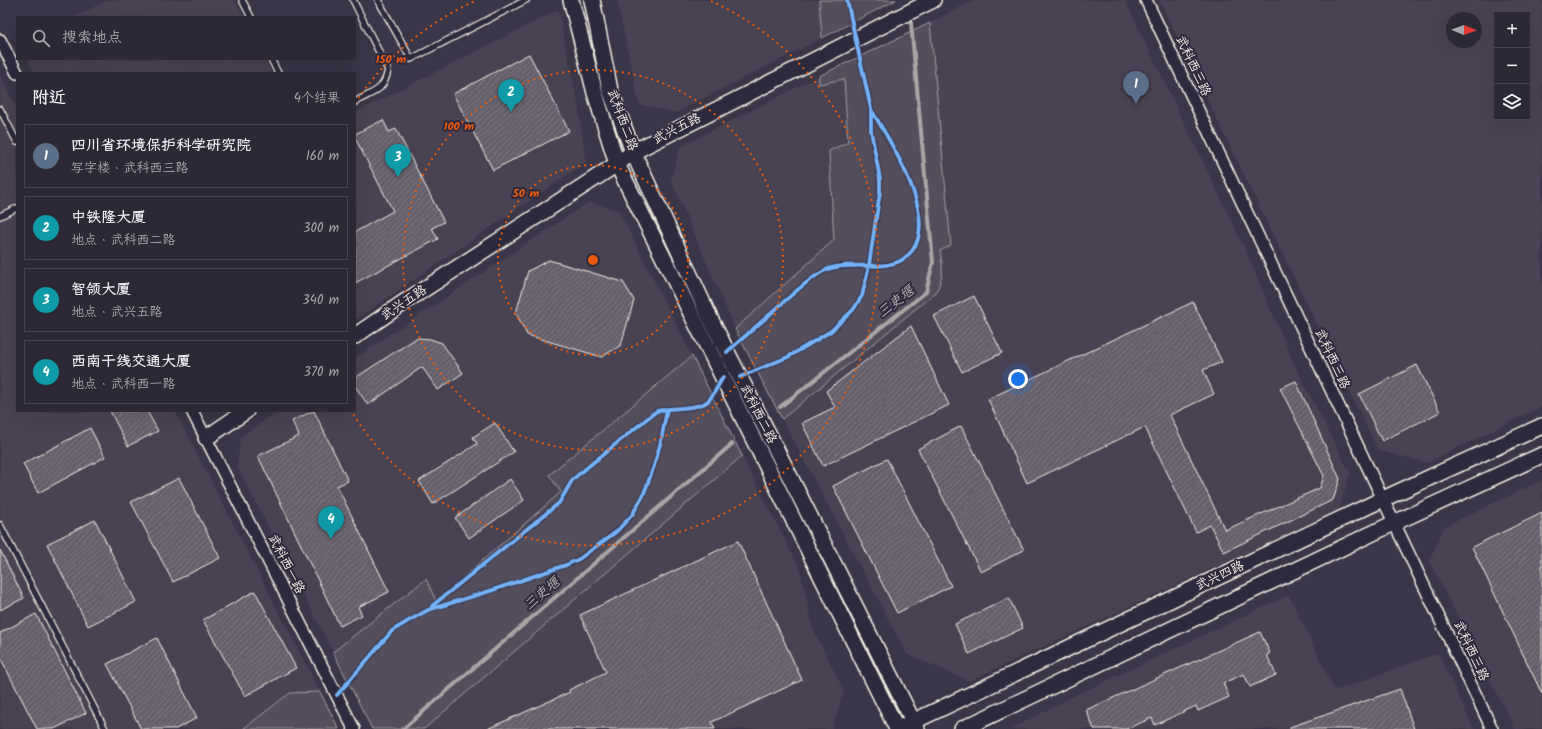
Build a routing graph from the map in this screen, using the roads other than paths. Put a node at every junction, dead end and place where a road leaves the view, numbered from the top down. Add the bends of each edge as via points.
1 (242, 0) edge
2 (353, 0) edge
3 (378, 0) edge
4 (526, 0) edge
5 (571, 0) edge
6 (592, 0) edge
7 (933, 0) edge
8 (1146, 0) edge
9 (250, 16) edge
10 (0, 40) edge
11 (272, 60) edge
12 (16, 72) edge
13 (278, 72) edge
14 (356, 101) edge
15 (0, 109) edge
16 (16, 140) edge
17 (633, 152) junction
18 (617, 164) junction
19 (16, 208) edge
20 (0, 216) edge
21 (356, 335) edge
22 (193, 412) edge
23 (245, 412) edge
24 (1542, 426) edge
25 (206, 438) junction
26 (1542, 455) edge
27 (1383, 499) junction
28 (1394, 523) junction
29 (0, 525) edge
30 (915, 725) edge
31 (105, 729) edge
32 (354, 729) edge
33 (897, 729) edge
34 (962, 729) edge
35 (1492, 729) edge

1 - 9 lane
2 - 14 lane via 388,70 386,81 381,88
3 - 4 lane via 411,59
5 - 18 street, 武科西二路 via 595,93
6 - 17 street, 武科西二路 via 610,90
7 - 17 street, 武兴五路
8 - 27 street, 武科西三路
10 - 12 street
11 - 13 lane
15 - 16 lane
17 - 18 street, 武兴五路
17 - 30 street, 武科西二路 via 709,316
18 - 21 street, 武兴五路
18 - 33 street, 武科西二路
19 - 20 lane
22 - 25 street, 武科西一路
23 - 25 street
24 - 27 street, 武兴四路
25 - 32 street, 武科西一路
26 - 28 street, 武兴四路
27 - 28 street, 武科西三路
27 - 30 street, 武兴四路
28 - 34 street, 武兴四路
28 - 35 street, 武科西三路
29 - 31 lane
30 - 33 street, 武兴四路

